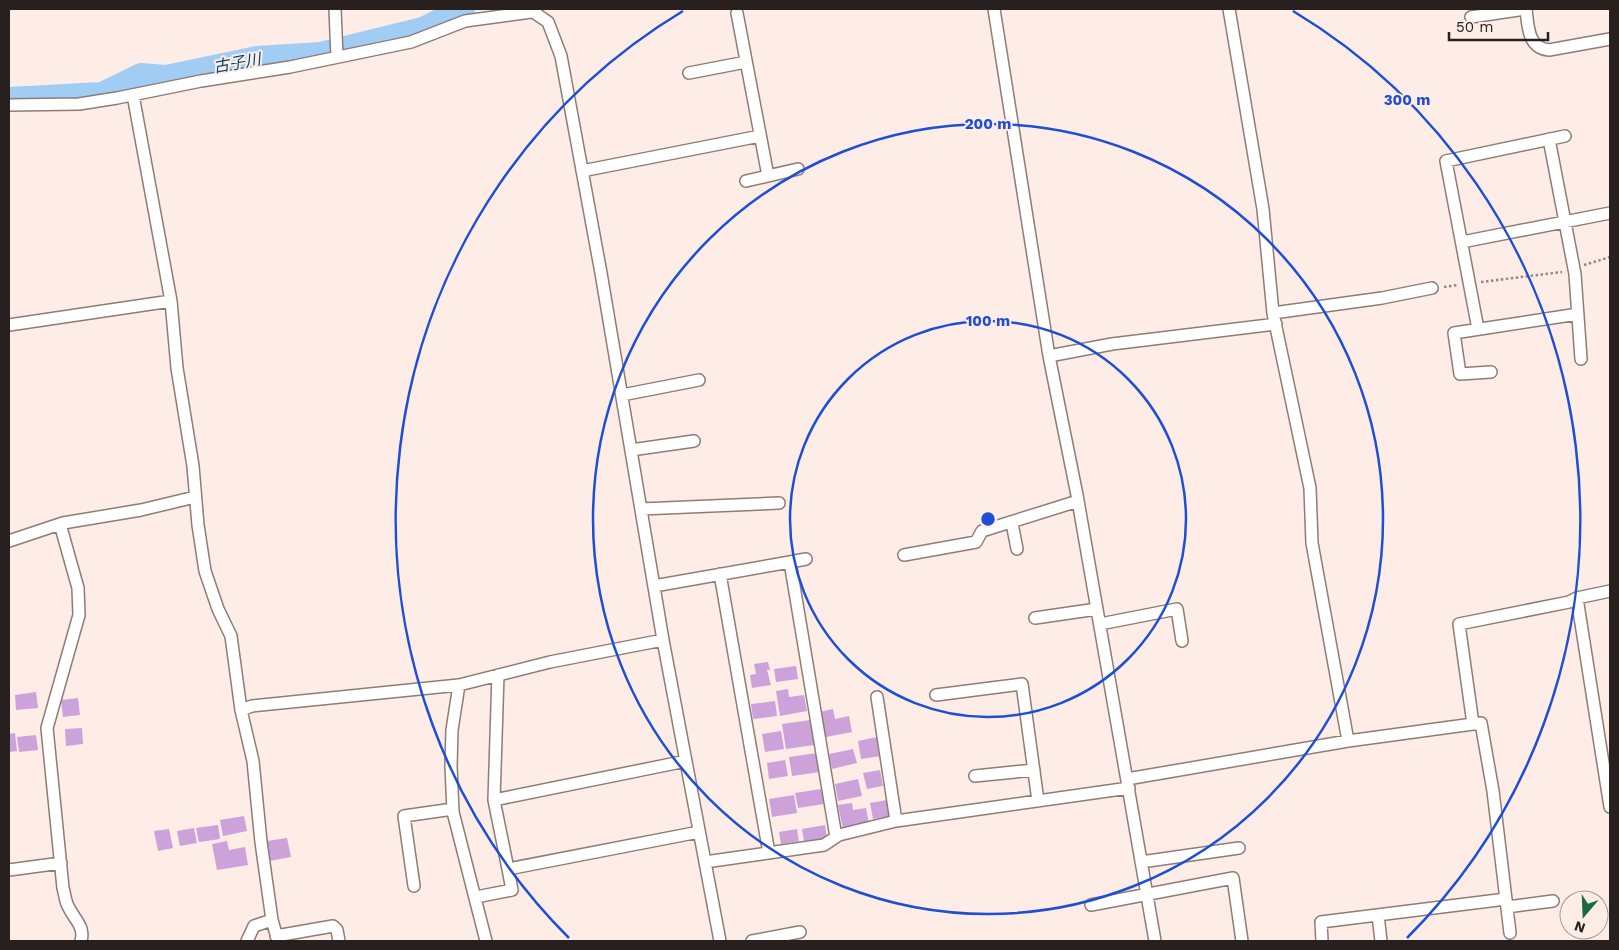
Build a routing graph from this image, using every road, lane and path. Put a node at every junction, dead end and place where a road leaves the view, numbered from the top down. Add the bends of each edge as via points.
1 (335, 9) edge
2 (994, 9) edge
3 (1228, 9) edge
4 (1526, 9) edge
5 (532, 10) edge
6 (737, 13) dead end
7 (1471, 18) dead end
8 (1610, 39) edge
9 (337, 57) junction
10 (746, 62) junction
11 (689, 73) dead end
12 (133, 95) junction
13 (9, 106) edge
14 (760, 136) junction
15 (1565, 136) dead end
16 (1549, 139) junction
17 (798, 169) dead end
18 (582, 171) junction
19 (768, 176) junction
20 (746, 180) dead end
21 (1610, 213) edge
22 (1565, 222) junction
23 (1462, 242) junction
24 (1610, 258) edge
25 (1574, 268) junction
26 (1470, 284) junction
27 (1432, 288) joint
28 (170, 301) junction
29 (1578, 314) junction
30 (1275, 319) junction
31 (9, 325) edge
32 (1478, 329) junction
33 (1049, 356) junction
34 (1581, 359) dead end
35 (1491, 372) dead end
36 (699, 380) dead end
37 (622, 395) junction
38 (694, 441) dead end
39 (631, 450) junction
40 (195, 497) junction
41 (1078, 500) junction
42 (779, 503) dead end
43 (641, 509) junction
44 (1012, 523) junction
45 (60, 524) junction
46 (9, 541) edge
47 (1017, 549) dead end
48 (904, 555) dead end
49 (806, 559) dead end
50 (790, 562) junction
51 (720, 574) junction
52 (654, 586) junction
53 (1610, 591) edge
54 (1577, 598) junction
55 (1097, 609) junction
56 (1035, 618) dead end
57 (1100, 624) junction
58 (663, 640) junction
59 (1182, 641) dead end
60 (498, 675) junction
61 (459, 685) junction
62 (936, 694) dead end
63 (877, 697) dead end
64 (241, 710) junction
65 (1473, 724) junction
66 (1348, 741) junction
67 (686, 761) junction
68 (1034, 770) junction
69 (975, 776) dead end
70 (1128, 783) junction
71 (494, 800) junction
72 (1038, 801) junction
73 (1610, 807) edge
74 (453, 809) junction
75 (896, 821) junction
76 (699, 832) junction
77 (836, 837) junction
78 (1239, 848) dead end
79 (769, 853) junction
80 (61, 862) junction
81 (705, 862) junction
82 (1141, 862) junction
83 (508, 869) junction
84 (9, 870) edge
85 (414, 886) dead end
86 (1147, 895) junction
87 (476, 897) junction
88 (1553, 901) dead end
89 (1506, 903) junction
90 (1091, 905) dead end
91 (1378, 915) junction
92 (272, 920) junction
93 (800, 932) dead end
94 (1510, 933) dead end
95 (277, 938) edge
96 (81, 941) edge
97 (247, 941) edge
98 (339, 941) edge
99 (486, 941) edge
100 (720, 941) edge
101 (752, 941) edge
102 (1155, 941) edge
103 (1242, 941) edge
104 (1322, 941) edge
105 (1381, 941) edge

1 - 9 street
2 - 33 street
3 - 30 street via 1263,209
4 - 7 street
4 - 8 street via 1531,40 1540,49
5 - 9 street via 466,22 411,42
5 - 18 street via 548,22 561,56
6 - 10 street
9 - 12 street
10 - 11 street
10 - 14 street
12 - 13 street via 79,104
12 - 28 street
14 - 18 street
14 - 19 street
15 - 16 street
16 - 22 street
16 - 23 street via 1446,161
17 - 19 street
18 - 37 street
19 - 20 street
21 - 22 street
22 - 23 street
22 - 25 street
23 - 26 street
24 - 25 path
25 - 26 path via 1559,274
25 - 29 street
26 - 27 path
26 - 32 street
27 - 30 street
28 - 31 street
28 - 40 street
29 - 32 street
29 - 34 street
30 - 33 street
30 - 66 street via 1310,488 1312,543
32 - 35 street via 1454,332 1460,374
33 - 41 street
36 - 37 street
37 - 39 street
38 - 39 street
39 - 43 street
40 - 45 street
40 - 64 street via 205,571 231,636
41 - 44 street
41 - 55 street
42 - 43 street
43 - 52 street
44 - 47 street
44 - 48 street via 982,531 976,542
45 - 46 street
45 - 80 street via 78,588 79,615 47,728
49 - 50 street
50 - 51 street
50 - 77 street
51 - 52 street
51 - 79 street
52 - 58 street
53 - 54 street
54 - 65 street via 1459,624
54 - 73 street
55 - 56 street
55 - 57 street
57 - 59 street via 1178,609
57 - 70 street
58 - 60 street
58 - 67 street
60 - 61 street
60 - 71 street
61 - 64 street via 252,706
61 - 74 street via 452,730
62 - 68 street via 1022,684
63 - 75 street
64 - 92 street via 253,761
65 - 66 street
65 - 89 street via 1482,723
66 - 70 street
67 - 71 street
67 - 76 street
68 - 69 street
68 - 72 street
70 - 72 street
70 - 82 street
71 - 83 street
72 - 75 street
74 - 85 street via 404,816
74 - 87 street
75 - 77 street
76 - 81 street
76 - 83 street
77 - 79 street via 824,845
78 - 82 street
79 - 81 street
80 - 84 street
80 - 96 street via 68,906 80,925
81 - 100 street
82 - 86 street
83 - 87 street via 512,890
86 - 90 street
86 - 102 street
86 - 103 street via 1233,878
87 - 99 street
88 - 89 street
89 - 91 street
89 - 94 street
91 - 104 street via 1321,922
91 - 105 street
92 - 95 street
92 - 97 street via 254,926
93 - 101 street
95 - 98 street via 332,926 337,930

